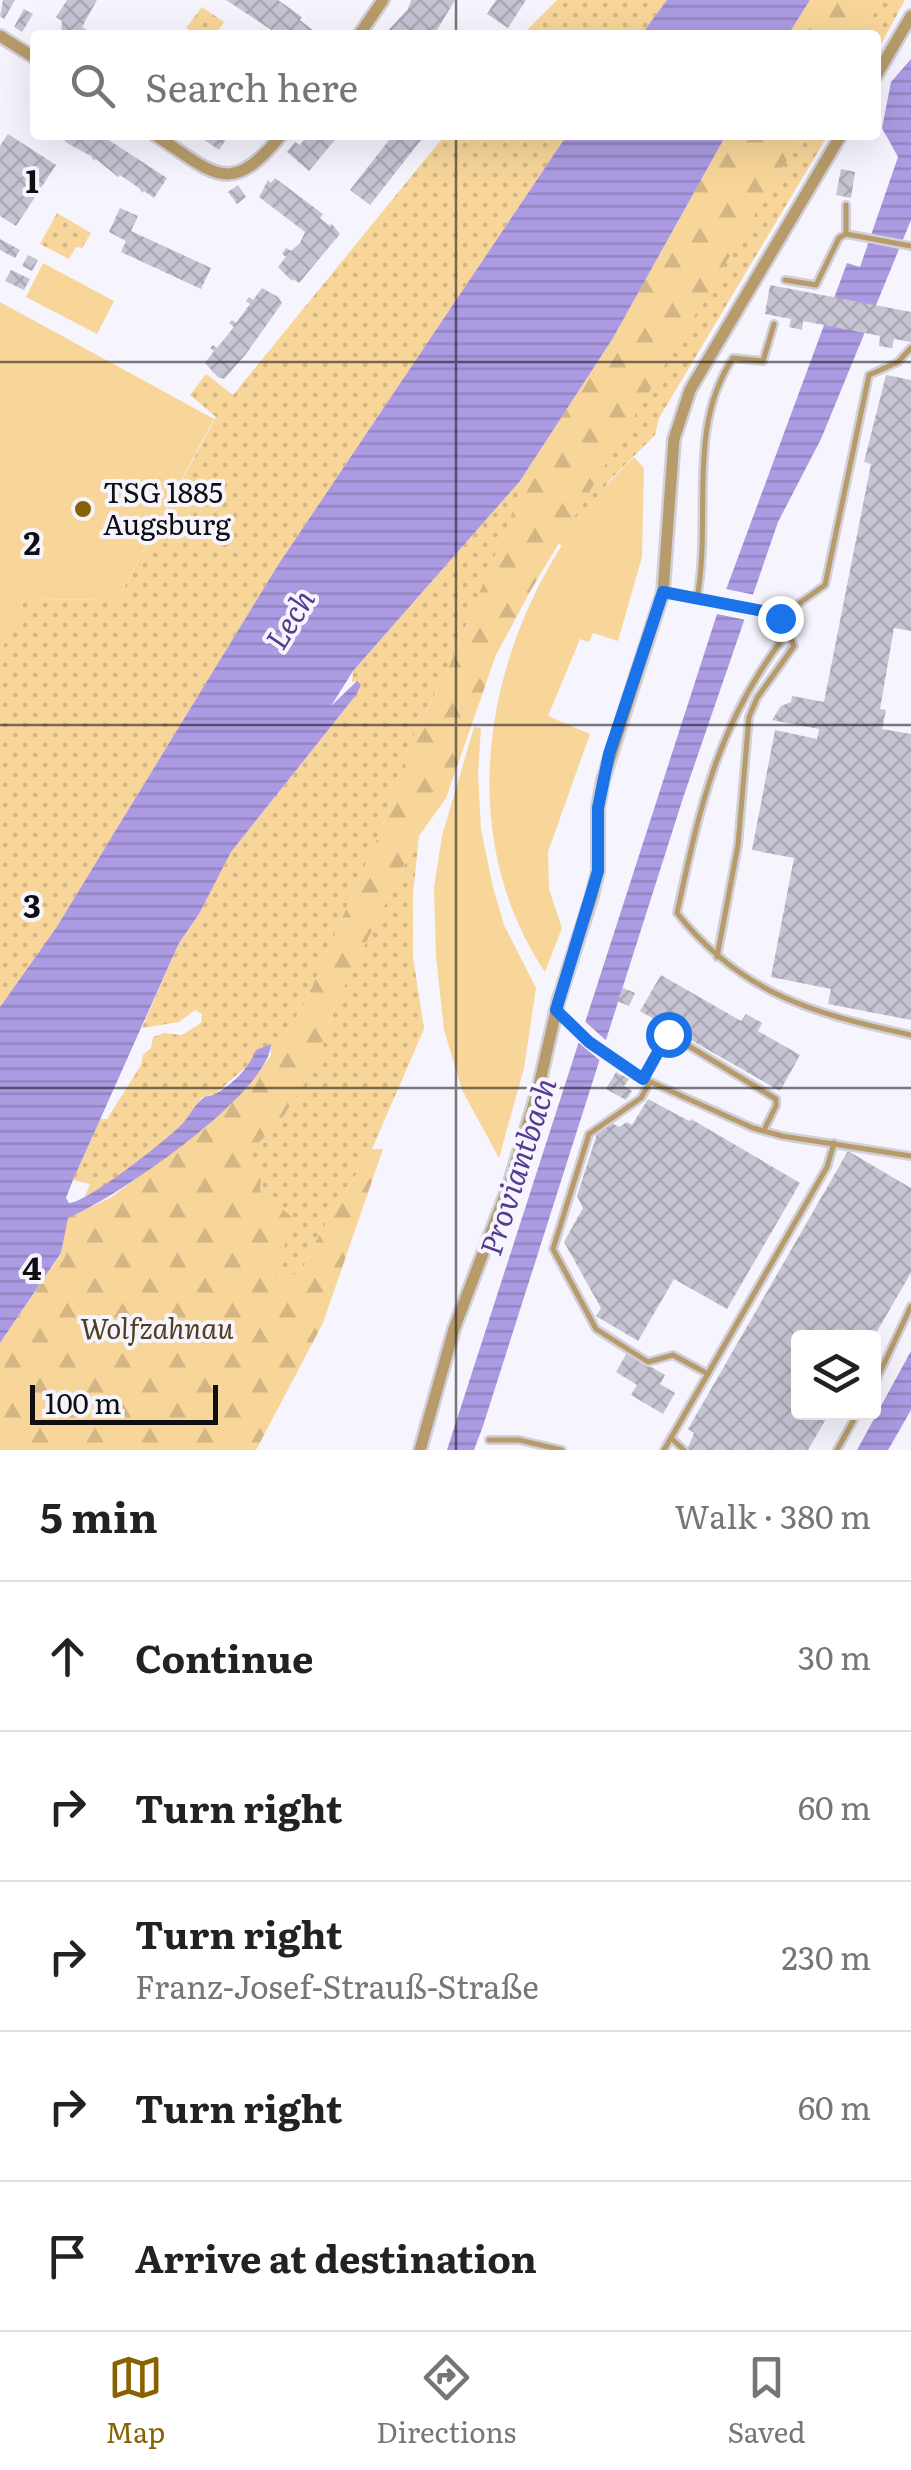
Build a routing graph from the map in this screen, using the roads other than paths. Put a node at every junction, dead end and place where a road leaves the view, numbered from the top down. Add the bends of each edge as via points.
1 (383, 0) edge
2 (911, 16) edge
3 (362, 30) edge
4 (0, 36) edge
5 (30, 55) edge
6 (881, 67) edge
7 (163, 140) edge
8 (277, 140) edge
9 (838, 140) edge
10 (846, 206) dead end
11 (846, 234) junction
12 (911, 246) edge
13 (785, 280) dead end
14 (774, 324) dead end
15 (911, 348) edge
16 (663, 592) junction
17 (697, 598) junction
18 (780, 618) junction
19 (788, 632) junction
20 (716, 957) junction
21 (556, 1010) junction
22 (911, 1036) edge
23 (646, 1081) junction
24 (764, 1130) junction
25 (834, 1142) junction
26 (911, 1156) edge
27 (911, 1306) edge
28 (881, 1370) edge
29 (708, 1374) junction
30 (854, 1420) edge
31 (671, 1438) junction
32 (488, 1440) dead end
33 (420, 1450) edge
34 (562, 1450) edge
35 (664, 1450) edge
36 (684, 1450) edge
37 (837, 1450) edge

1 - 3 street
2 - 6 street
4 - 5 street
7 - 8 street via 228,175 254,166
9 - 16 street via 690,390 674,439
10 - 11 lane
11 - 12 lane
11 - 13 lane via 816,285
14 - 17 lane via 764,361 733,358 714,392
15 - 18 lane via 869,375 825,585
16 - 17 lane
16 - 21 street via 609,754 598,808 598,871
17 - 18 lane
18 - 19 lane
19 - 20 lane via 794,646 749,717 738,846
19 - 20 lane via 736,712 700,804 678,913
20 - 22 lane via 804,1008
21 - 23 lane
21 - 33 street via 508,1188 454,1329
23 - 24 lane
23 - 24 lane via 668,1034 776,1099
23 - 29 lane via 640,1098 589,1134 553,1249 596,1329 648,1362 674,1356
24 - 25 lane
25 - 26 lane
25 - 29 lane via 827,1167
27 - 28 lane
29 - 31 lane
30 - 37 lane
31 - 35 lane
31 - 36 lane
32 - 34 lane

